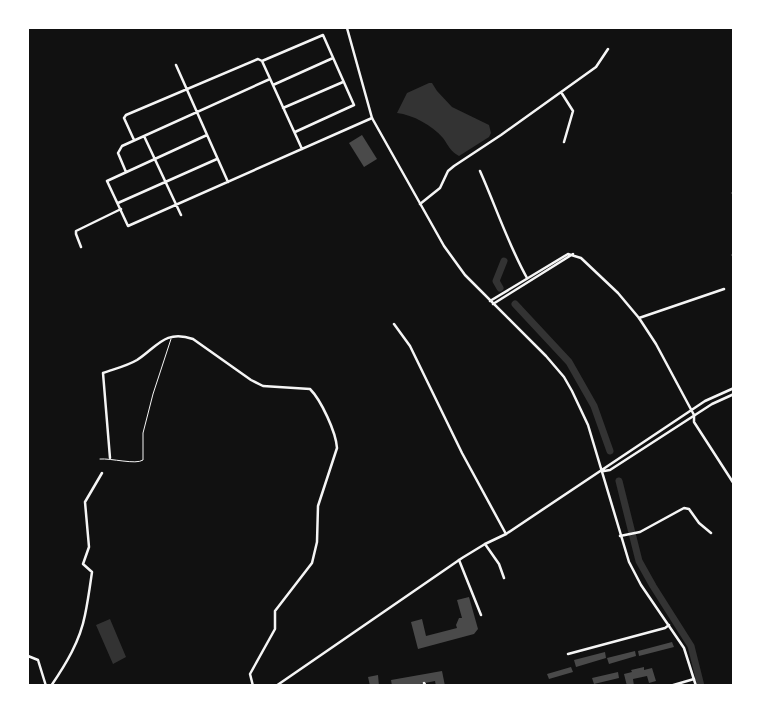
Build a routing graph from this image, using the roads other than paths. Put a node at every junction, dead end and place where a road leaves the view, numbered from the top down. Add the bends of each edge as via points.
1 (347, 28) edge
2 (608, 49) dead end
3 (333, 58) junction
4 (262, 61) junction
5 (176, 65) dead end
6 (270, 79) junction
7 (343, 82) junction
8 (273, 85) junction
9 (186, 88) junction
10 (561, 92) junction
11 (284, 108) junction
12 (196, 112) junction
13 (372, 118) junction
14 (294, 132) junction
15 (207, 135) junction
16 (144, 136) junction
17 (134, 140) junction
18 (564, 142) dead end
19 (302, 149) junction
20 (155, 159) junction
21 (218, 159) junction
22 (480, 171) dead end
23 (126, 172) junction
24 (165, 182) junction
25 (228, 182) junction
26 (118, 203) junction
27 (420, 204) junction
28 (176, 205) junction
29 (121, 209) junction
30 (181, 215) dead end
31 (81, 247) dead end
32 (573, 254) junction
33 (527, 278) junction
34 (724, 289) dead end
35 (490, 301) junction
36 (493, 304) junction
37 (639, 318) junction
38 (394, 324) dead end
39 (172, 336) junction
40 (734, 388) edge
41 (734, 394) edge
42 (691, 410) junction
43 (694, 415) junction
44 (110, 458) junction
45 (100, 459) dead end
46 (602, 471) junction
47 (102, 473) dead end
48 (734, 484) edge
49 (711, 533) dead end
50 (506, 534) junction
51 (622, 536) junction
52 (486, 544) junction
53 (459, 560) junction
54 (504, 578) dead end
55 (481, 615) dead end
56 (669, 625) junction
57 (568, 654) dead end
58 (28, 656) edge
59 (694, 679) junction
60 (46, 686) edge
61 (51, 686) edge
62 (253, 686) edge
63 (276, 686) edge
64 (670, 686) edge
65 (696, 686) edge

1 - 13 street
2 - 10 street via 596,66
3 - 4 street via 323,34
3 - 7 street
3 - 8 street
4 - 6 street
4 - 9 street via 258,58
5 - 9 street
6 - 8 street
6 - 12 street
7 - 11 street
7 - 14 street via 354,106
8 - 11 street
9 - 12 street
9 - 17 street via 126,115 124,118
10 - 18 street via 573,111
10 - 27 street via 454,166 440,188
11 - 14 street
12 - 15 street
12 - 16 street
13 - 19 street
13 - 27 street
14 - 19 street
15 - 20 street
15 - 21 street
16 - 17 street
16 - 20 street
17 - 23 street via 122,146 118,153
19 - 25 street
20 - 23 street
20 - 24 street
21 - 24 street
21 - 25 street
22 - 33 street via 511,250
23 - 26 street via 107,181
24 - 26 street
24 - 28 street
25 - 28 street
26 - 29 street
27 - 35 street via 459,269
28 - 29 street via 128,226
28 - 30 street
29 - 31 street via 79,228 76,234
32 - 33 street
32 - 36 street
32 - 37 street via 611,286
33 - 35 street
34 - 37 street
35 - 36 street
36 - 46 street via 546,356 568,384 584,416
37 - 42 street
38 - 50 street via 410,346
39 - 44 lane via 143,432 142,460
39 - 44 street via 136,360 103,373
39 - 62 street via 193,339 263,386 310,388 336,438 337,448 318,506 317,542 312,563 275,611 276,630 250,674
40 - 42 street
41 - 43 street
42 - 43 street
42 - 46 street
43 - 46 street via 610,470
43 - 48 street via 694,422
44 - 45 lane
46 - 50 street
46 - 51 street
47 - 61 street via 85,502 89,548 83,564 92,572 85,617 76,644
49 - 51 street via 689,509 684,508 640,532
50 - 52 street
51 - 56 street via 636,576
52 - 53 street
52 - 54 street
53 - 55 street
53 - 63 street
56 - 57 street
56 - 59 street via 684,648
58 - 60 street via 38,660
59 - 64 street
59 - 65 street

